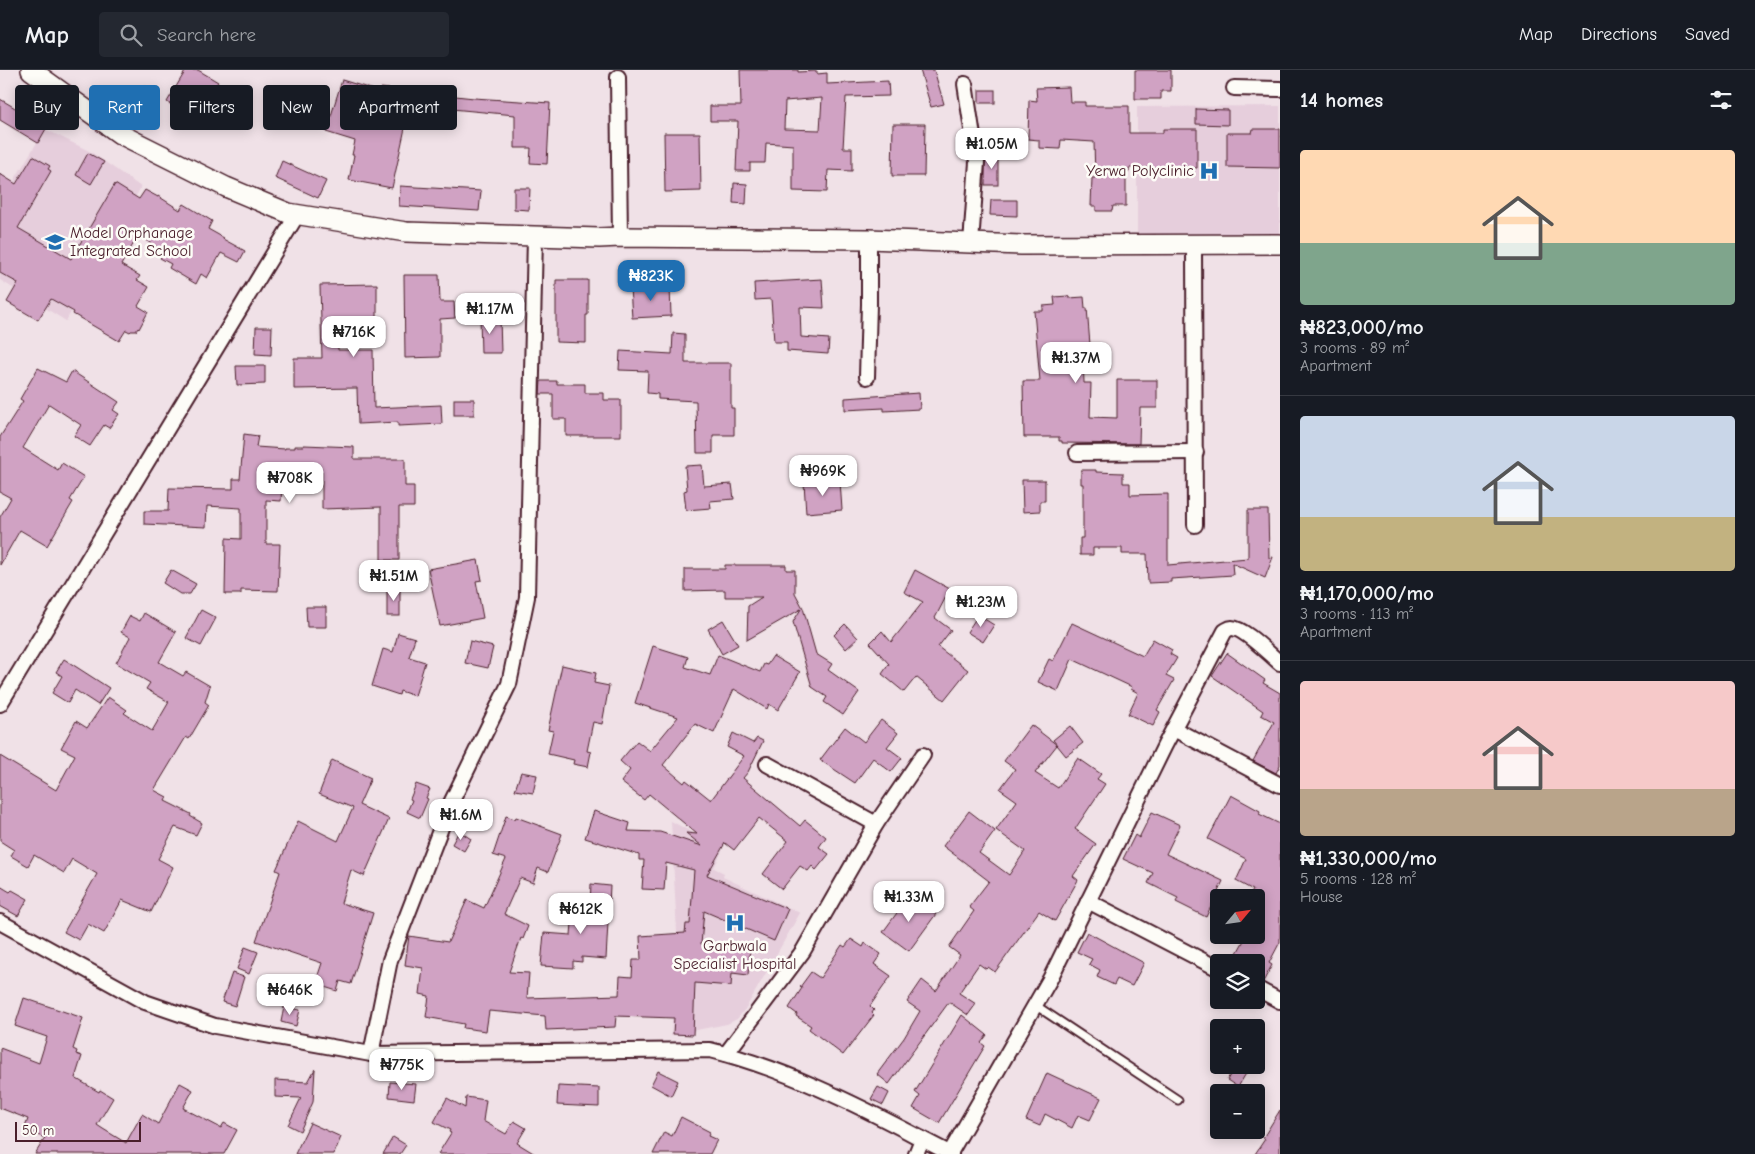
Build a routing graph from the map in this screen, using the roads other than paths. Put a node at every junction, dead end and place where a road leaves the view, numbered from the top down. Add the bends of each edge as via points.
1 (31, 70) edge
2 (50, 70) edge
3 (618, 78) dead end
4 (965, 84) dead end
5 (1234, 88) dead end
6 (1280, 89) edge
7 (226, 187) junction
8 (297, 215) junction
9 (535, 237) junction
10 (620, 237) junction
11 (869, 238) junction
12 (971, 243) junction
13 (1194, 244) junction
14 (1280, 244) edge
15 (867, 377) dead end
16 (1196, 452) junction
17 (1077, 453) dead end
18 (1196, 525) dead end
19 (1280, 664) edge
20 (0, 704) edge
21 (1174, 729) junction
22 (923, 755) dead end
23 (767, 764) dead end
24 (1280, 786) edge
25 (876, 824) junction
26 (1088, 901) junction
27 (0, 922) edge
28 (1210, 964) edge
29 (1265, 992) edge
30 (1280, 1000) edge
31 (1035, 1004) junction
32 (371, 1054) junction
33 (726, 1054) junction
34 (1178, 1100) dead end
35 (922, 1139) junction
36 (916, 1154) edge
37 (950, 1154) edge

1 - 7 street via 120,134
2 - 7 street via 122,124
3 - 10 street
4 - 12 street via 977,162
5 - 6 street
7 - 8 street
8 - 9 street via 406,232
8 - 20 street
9 - 10 street
9 - 32 street via 527,597 509,684 449,807 390,960
10 - 11 street
11 - 12 street
11 - 15 street
12 - 13 street
13 - 14 street
13 - 16 street
16 - 17 street
16 - 18 street
19 - 21 street via 1247,635 1234,628 1224,631
21 - 24 street
21 - 26 street
22 - 25 street
23 - 25 street
25 - 33 street via 804,951
26 - 28 street
26 - 31 street
27 - 32 street via 145,1002 215,1026
29 - 30 street
31 - 34 lane
31 - 37 street
32 - 33 street via 710,1050
33 - 35 street via 793,1078
35 - 36 street
35 - 37 street

